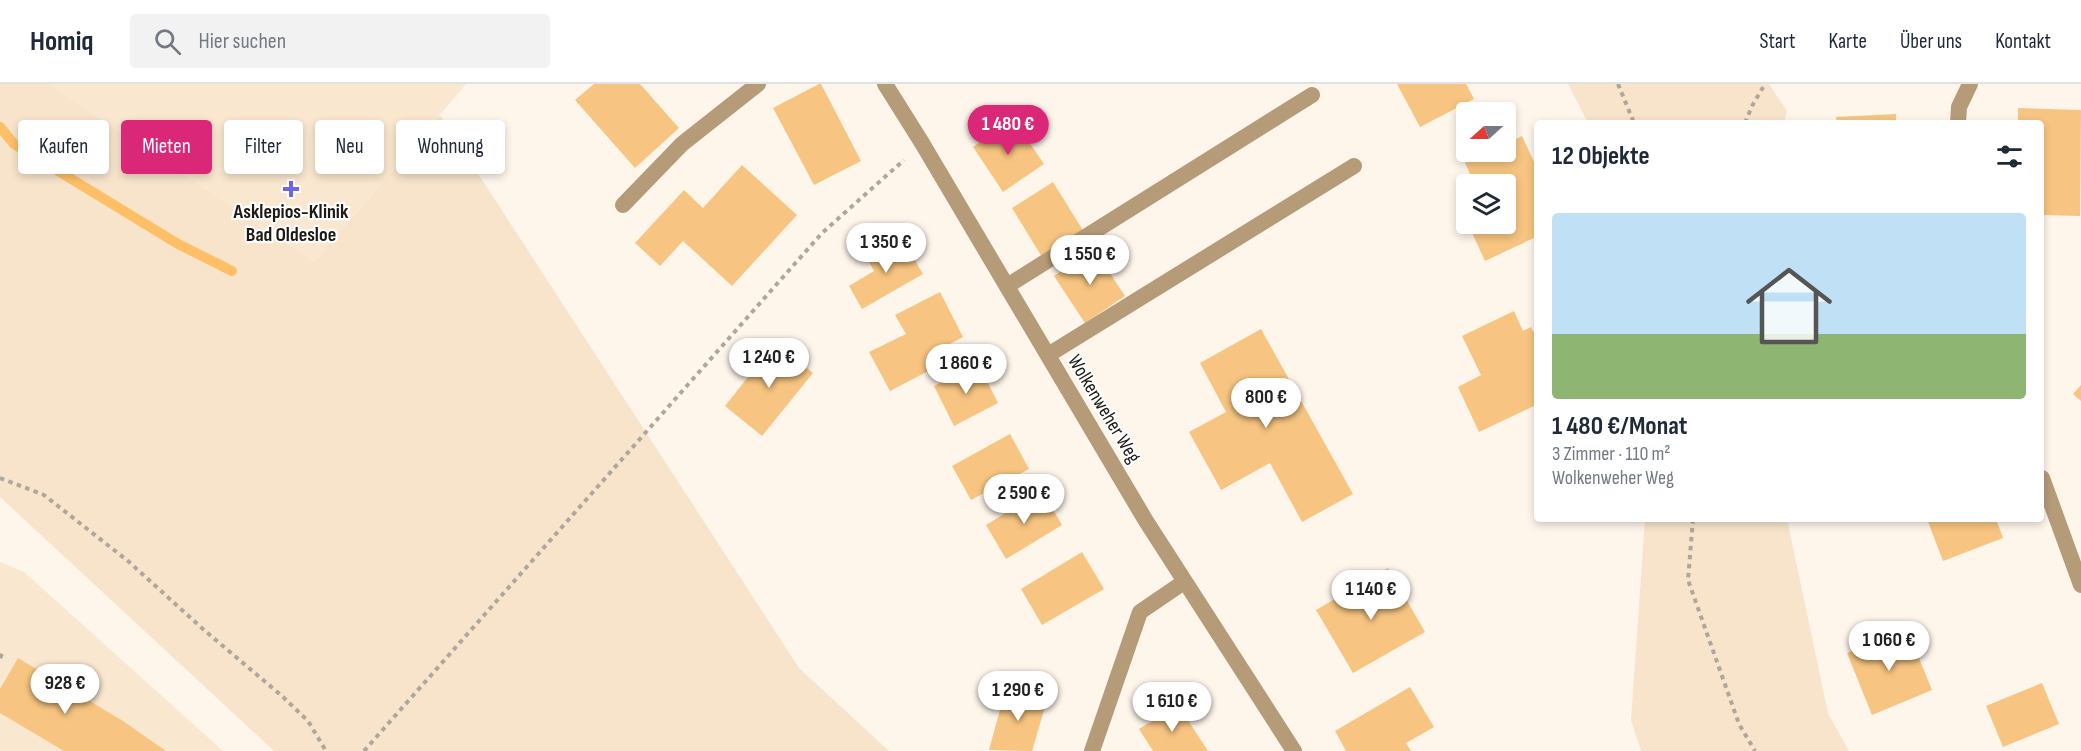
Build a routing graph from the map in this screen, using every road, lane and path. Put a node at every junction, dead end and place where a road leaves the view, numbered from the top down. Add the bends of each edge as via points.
1 (758, 84) edge
2 (885, 84) edge
3 (1618, 84) edge
4 (1766, 84) edge
5 (1970, 84) edge
6 (1312, 95) dead end
7 (1633, 120) edge
8 (1746, 120) edge
9 (1958, 120) edge
10 (922, 143) junction
11 (1354, 166) dead end
12 (623, 205) dead end
13 (1007, 286) junction
14 (1048, 355) junction
15 (0, 478) edge
16 (2044, 483) edge
17 (1693, 522) edge
18 (1184, 582) junction
19 (2081, 585) edge
20 (4, 650) dead end
21 (0, 658) edge
22 (326, 751) edge
23 (364, 751) edge
24 (1092, 751) edge
25 (1294, 751) edge
26 (1755, 751) edge

1 - 12 street via 682,144
2 - 10 street, Wolkenweher Weg
3 - 7 path
4 - 8 path
5 - 9 street via 1959,107
6 - 13 street
10 - 13 street, Wolkenweher Weg
10 - 23 path via 822,233
11 - 14 street
13 - 14 street, Wolkenweher Weg
14 - 18 street, Wolkenweher Weg
15 - 22 path via 44,495 128,561 282,696 308,721
16 - 19 street
17 - 26 path via 1689,580 1739,724
18 - 24 street via 1140,612
18 - 25 street, Wolkenweher Weg
20 - 21 path

